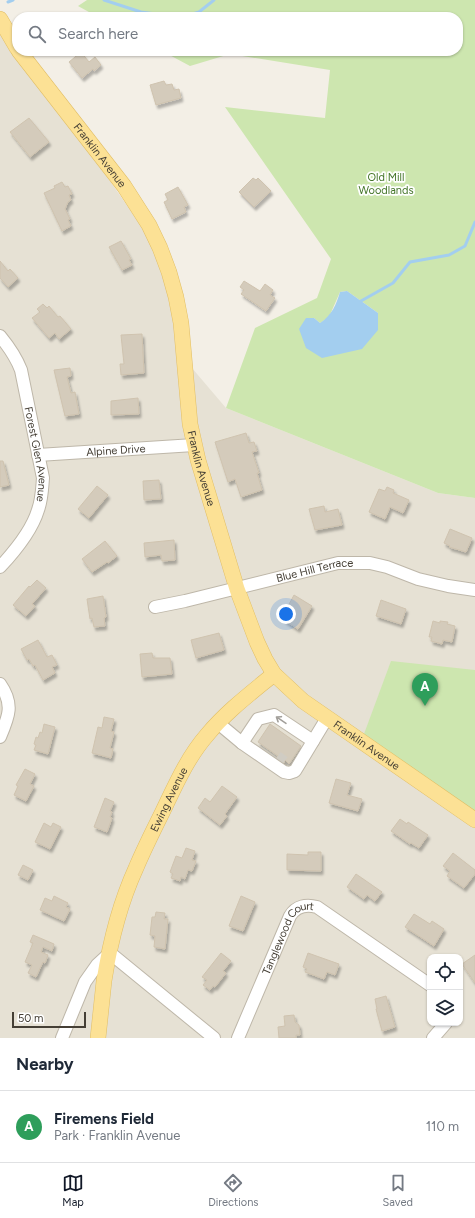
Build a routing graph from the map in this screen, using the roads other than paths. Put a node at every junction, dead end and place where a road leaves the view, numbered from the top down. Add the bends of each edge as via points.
1 (0, 19) edge
2 (12, 39) edge
3 (23, 56) edge
4 (0, 336) edge
5 (194, 445) junction
6 (38, 456) junction
7 (0, 567) edge
8 (238, 589) junction
9 (475, 590) edge
10 (155, 607) dead end
11 (274, 674) junction
12 (0, 684) edge
13 (327, 718) junction
14 (218, 723) junction
15 (0, 737) edge
16 (313, 741) junction
17 (242, 743) junction
18 (475, 820) edge
19 (110, 953) junction
20 (427, 984) edge
21 (443, 1026) edge
22 (62, 1038) edge
23 (98, 1038) edge
24 (214, 1038) edge
25 (238, 1038) edge
26 (433, 1038) edge

1 - 2 main road
3 - 5 main road, Franklin Avenue via 124,186 149,225 160,248 181,323
4 - 6 street, Forest Glen Avenue via 10,347 21,370
5 - 6 street, Alpine Drive
5 - 8 main road, Franklin Avenue
6 - 7 street, Forest Glen Avenue via 43,478 38,510 18,545
8 - 9 street, Blue Hill Terrace via 338,563 370,563 418,579
8 - 10 street, Blue Hill Terrace
8 - 11 main road, Franklin Avenue via 257,642
11 - 13 main road, Franklin Avenue via 303,701
11 - 14 main road, Ewing Avenue
12 - 15 street via 5,691 10,710
13 - 16 street
13 - 18 main road, Franklin Avenue
14 - 17 street
14 - 19 main road, Ewing Avenue via 193,753 136,868 116,926
16 -> 17 street via 274,715 258,719
16 - 17 street via 295,771
19 - 22 street via 97,965 85,982
19 - 23 main road, Ewing Avenue via 104,980
19 - 24 street
20 - 25 street, Tanglewood Court via 317,907 303,906 297,908 290,916
21 - 26 street

